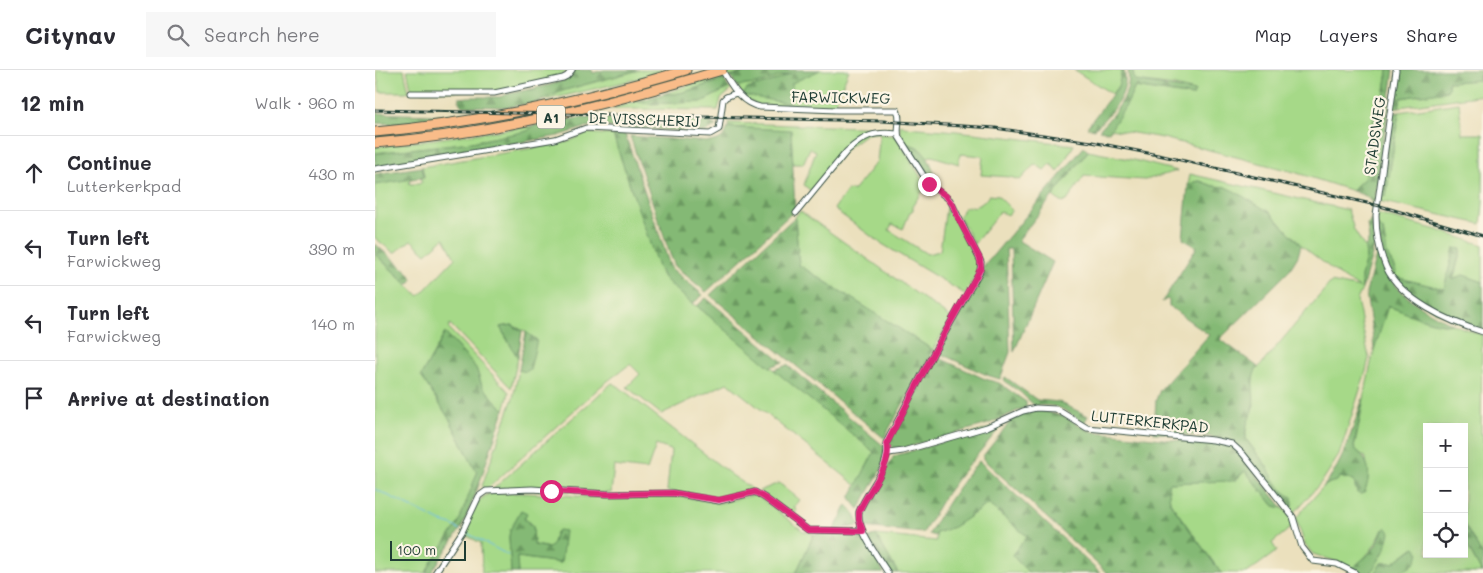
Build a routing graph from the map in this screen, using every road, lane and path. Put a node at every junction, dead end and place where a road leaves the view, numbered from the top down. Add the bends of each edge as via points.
1 (572, 70) edge
2 (686, 70) edge
3 (722, 70) edge
4 (1396, 70) edge
5 (411, 93) dead end
6 (736, 94) junction
7 (375, 132) edge
8 (897, 134) junction
9 (375, 143) edge
10 (375, 169) edge
11 (796, 213) dead end
12 (1483, 332) edge
13 (889, 452) junction
14 (863, 531) junction
15 (435, 573) edge
16 (887, 573) edge
17 (1355, 573) edge

1 - 5 street via 563,78 506,92
2 - 7 highway, A1 via 515,113
3 - 6 street, FARWICKWEG
3 - 9 highway, A1 via 552,116 473,131
4 - 12 street, STADSWEG via 1376,206 1378,242 1386,267 1396,283 1420,303 1453,322
6 - 8 street, FARWICKWEG via 751,105 765,108 895,109 899,114
6 - 10 street, DE VISSCHERIJ via 723,100 719,129 710,134 587,128 555,138
8 - 11 street via 871,134 856,143
8 - 13 street via 925,178 950,200 982,264 887,443
13 - 14 street via 859,512
13 - 17 street, LUTTERKERKPAD via 987,427 1035,408 1056,410 1087,428 1232,444 1293,517 1302,547 1313,561 1337,564
14 - 15 street via 808,530 755,492 719,500 673,493 486,491 479,496 462,532
14 - 16 street

